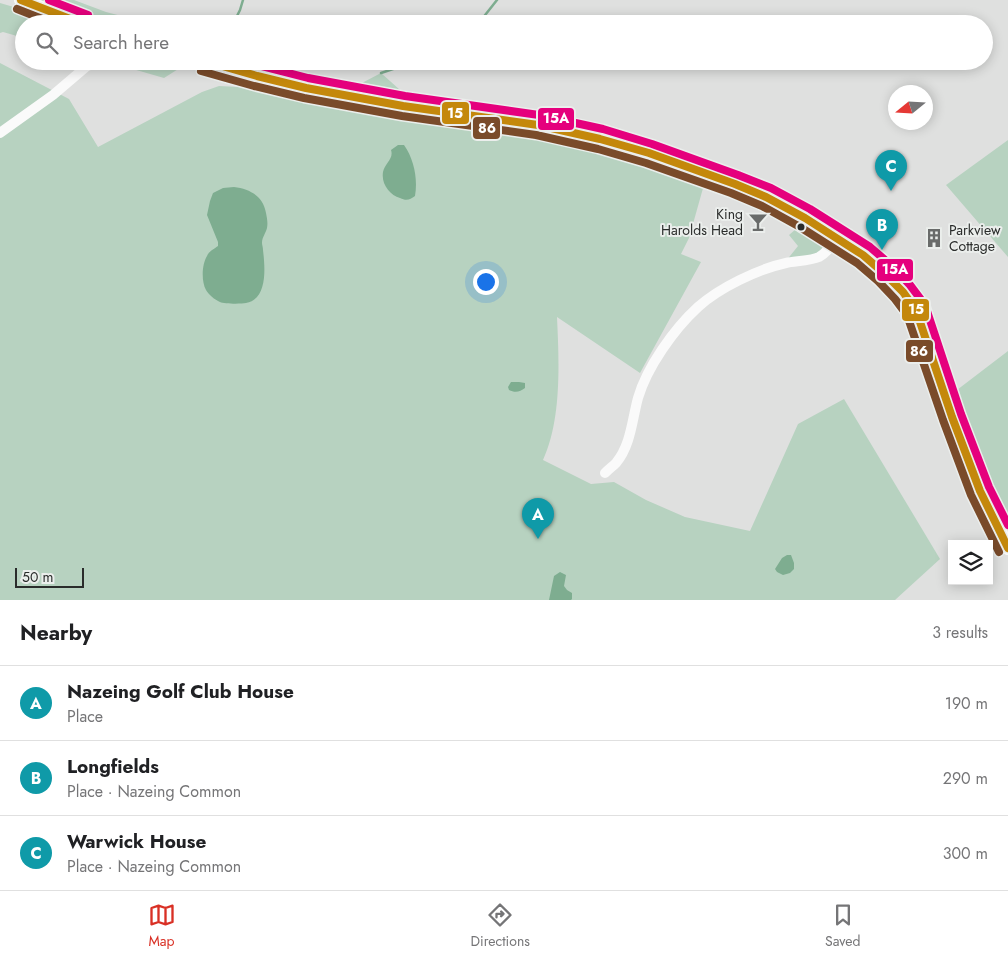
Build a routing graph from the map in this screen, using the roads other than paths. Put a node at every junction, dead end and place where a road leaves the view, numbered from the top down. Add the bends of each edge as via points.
1 (21, 0) edge
2 (60, 15) edge
3 (82, 70) edge
4 (236, 70) edge
5 (0, 133) edge
6 (836, 237) junction
7 (605, 473) dead end
8 (1008, 548) edge

1 - 2 street
3 - 5 street
4 - 6 street via 342,95 538,125 600,139 649,153 756,192
6 - 7 street via 819,257 762,270 717,292 699,307 674,334 646,377 623,453
6 - 8 street via 885,274 916,310 971,467

